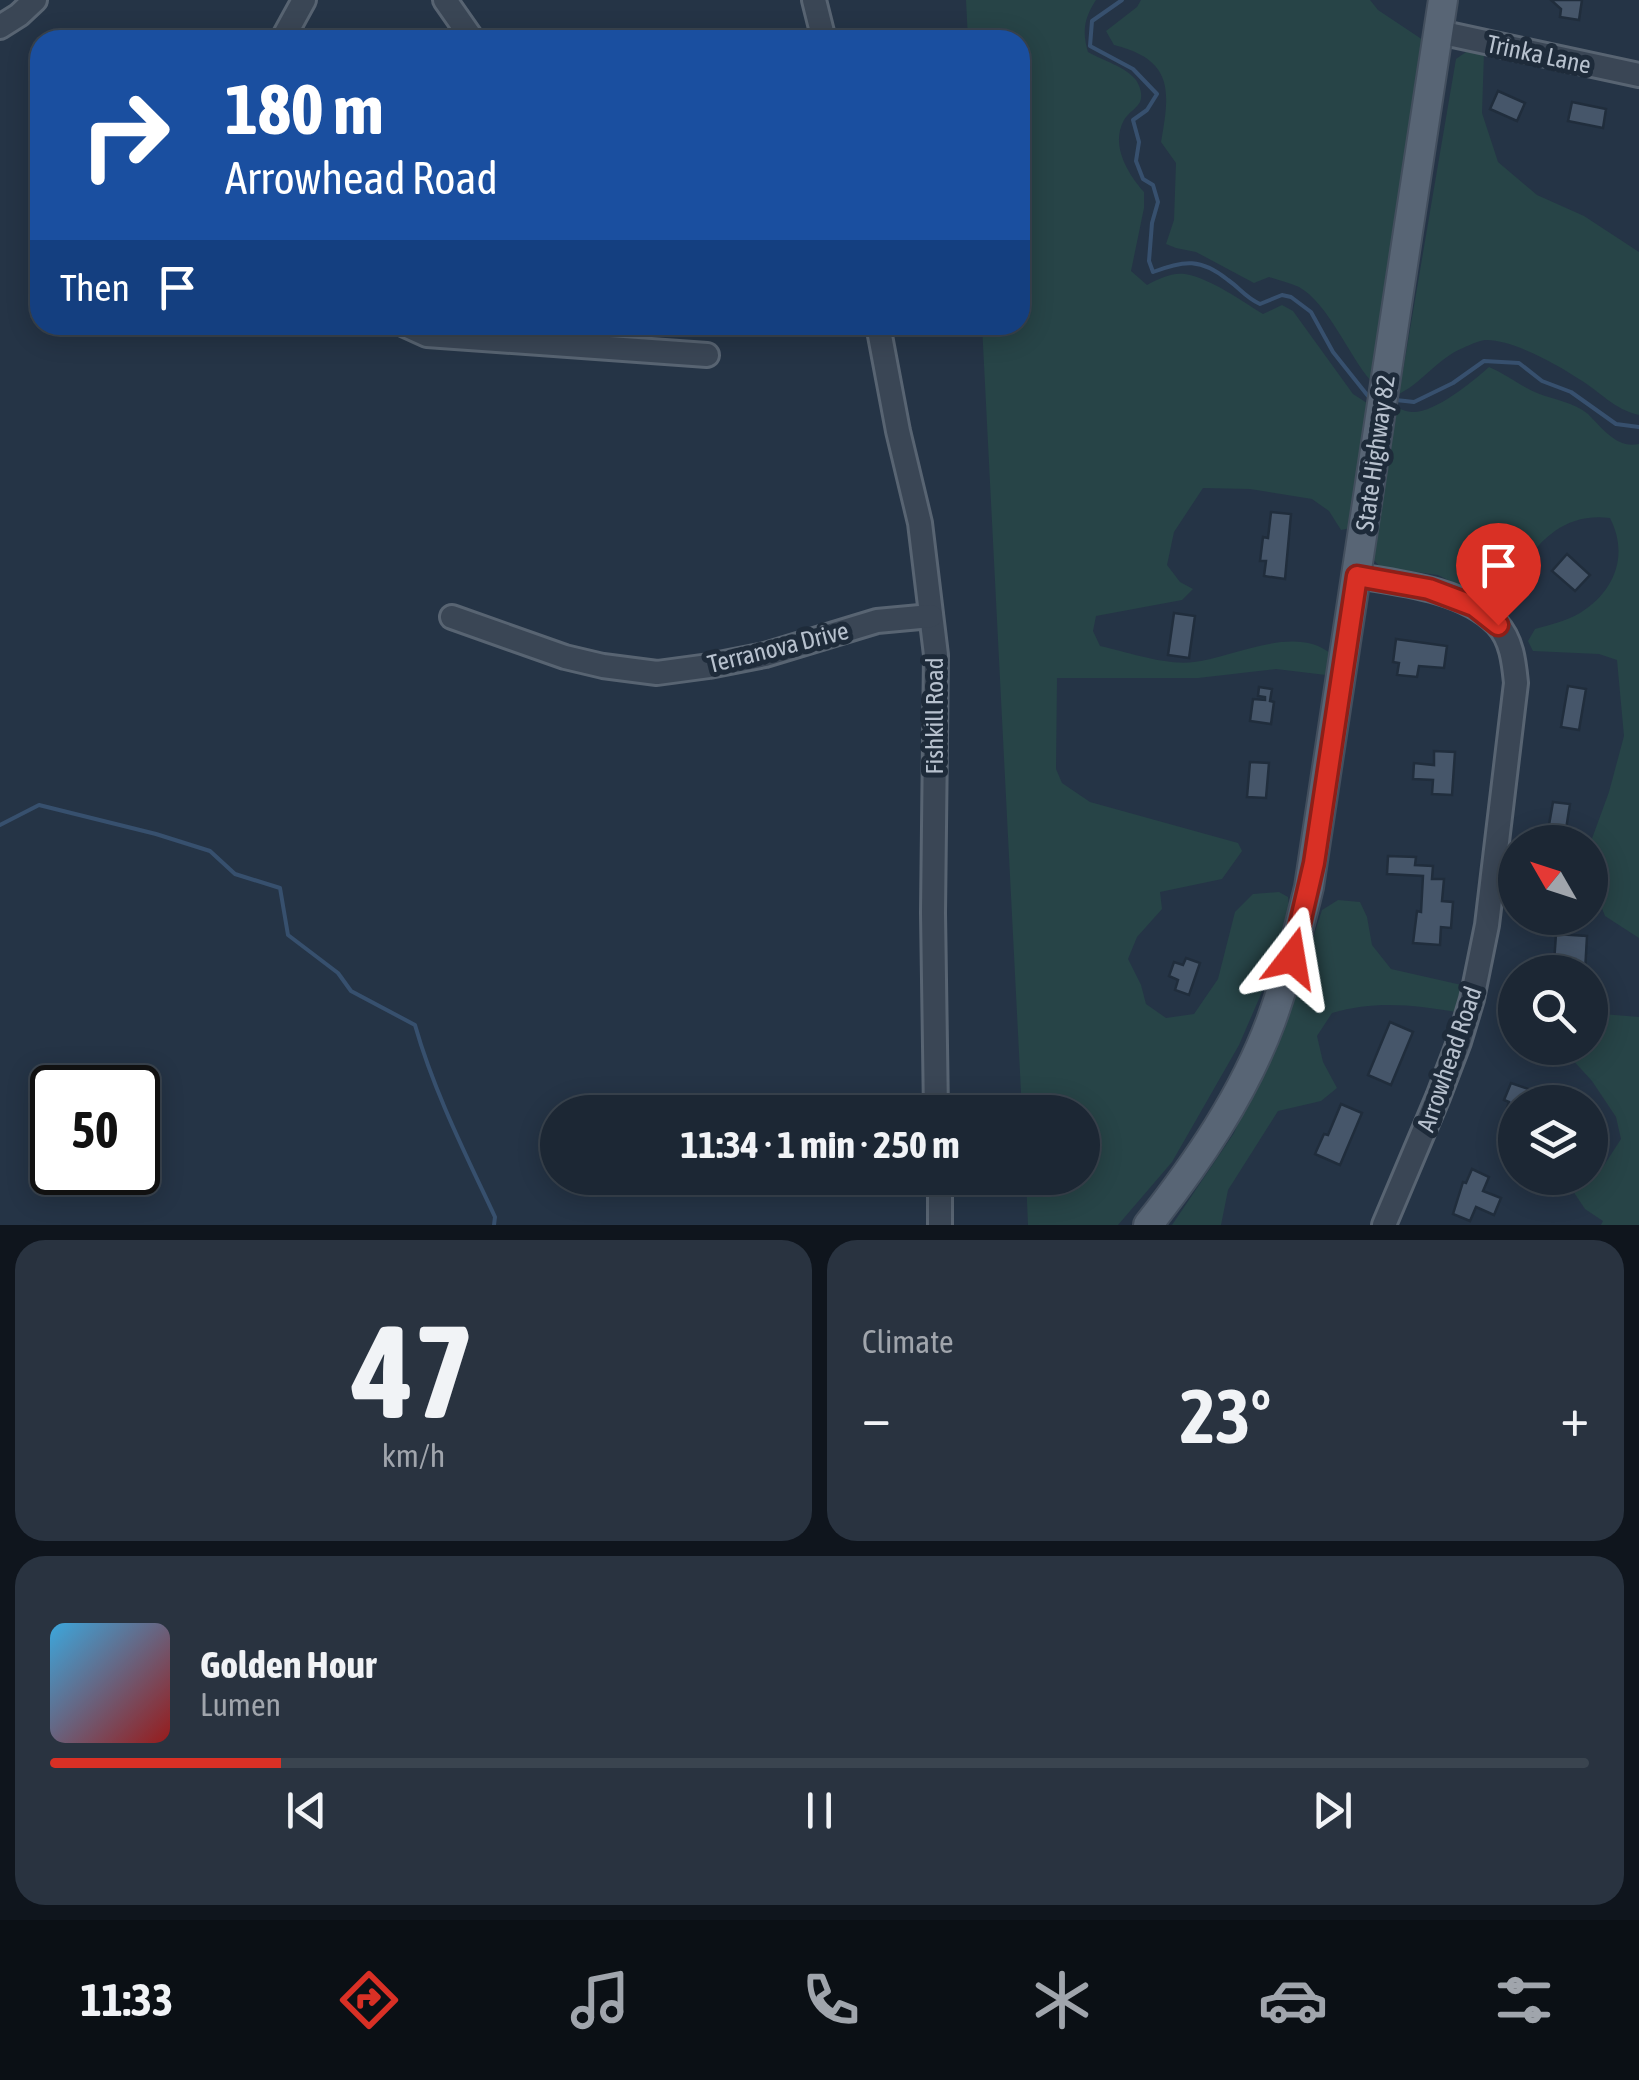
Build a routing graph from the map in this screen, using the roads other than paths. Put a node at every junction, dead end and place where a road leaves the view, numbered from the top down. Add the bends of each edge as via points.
1 (35, 0) edge
2 (304, 0) edge
3 (445, 0) edge
4 (814, 0) edge
5 (1444, 0) edge
6 (0, 26) edge
7 (288, 30) edge
8 (466, 30) edge
9 (822, 30) edge
10 (1439, 32) junction
11 (1639, 76) edge
12 (427, 335) edge
13 (880, 335) edge
14 (586, 336) edge
15 (706, 355) dead end
16 (1357, 576) junction
17 (931, 616) junction
18 (452, 617) dead end
19 (936, 1095) edge
20 (940, 1195) edge
21 (940, 1225) edge
22 (1148, 1225) edge
23 (1384, 1225) edge

1 - 6 street
2 - 7 street
3 - 8 street
4 - 9 street
5 - 10 main road, State Highway 82
10 - 11 street, Trinka Lane
10 - 16 main road, State Highway 82
12 - 14 street
13 - 17 street, Fishkill Road via 920,522
14 - 15 street
16 - 22 main road, State Highway 82 via 1314,863 1292,958 1270,1023 1225,1116
16 - 23 street, Arrowhead Road via 1429,589 1474,606 1506,636 1516,684 1476,984
17 - 18 street, Terranova Drive via 877,621 765,656 656,673 565,657
17 - 19 street, Fishkill Road
20 - 21 street

